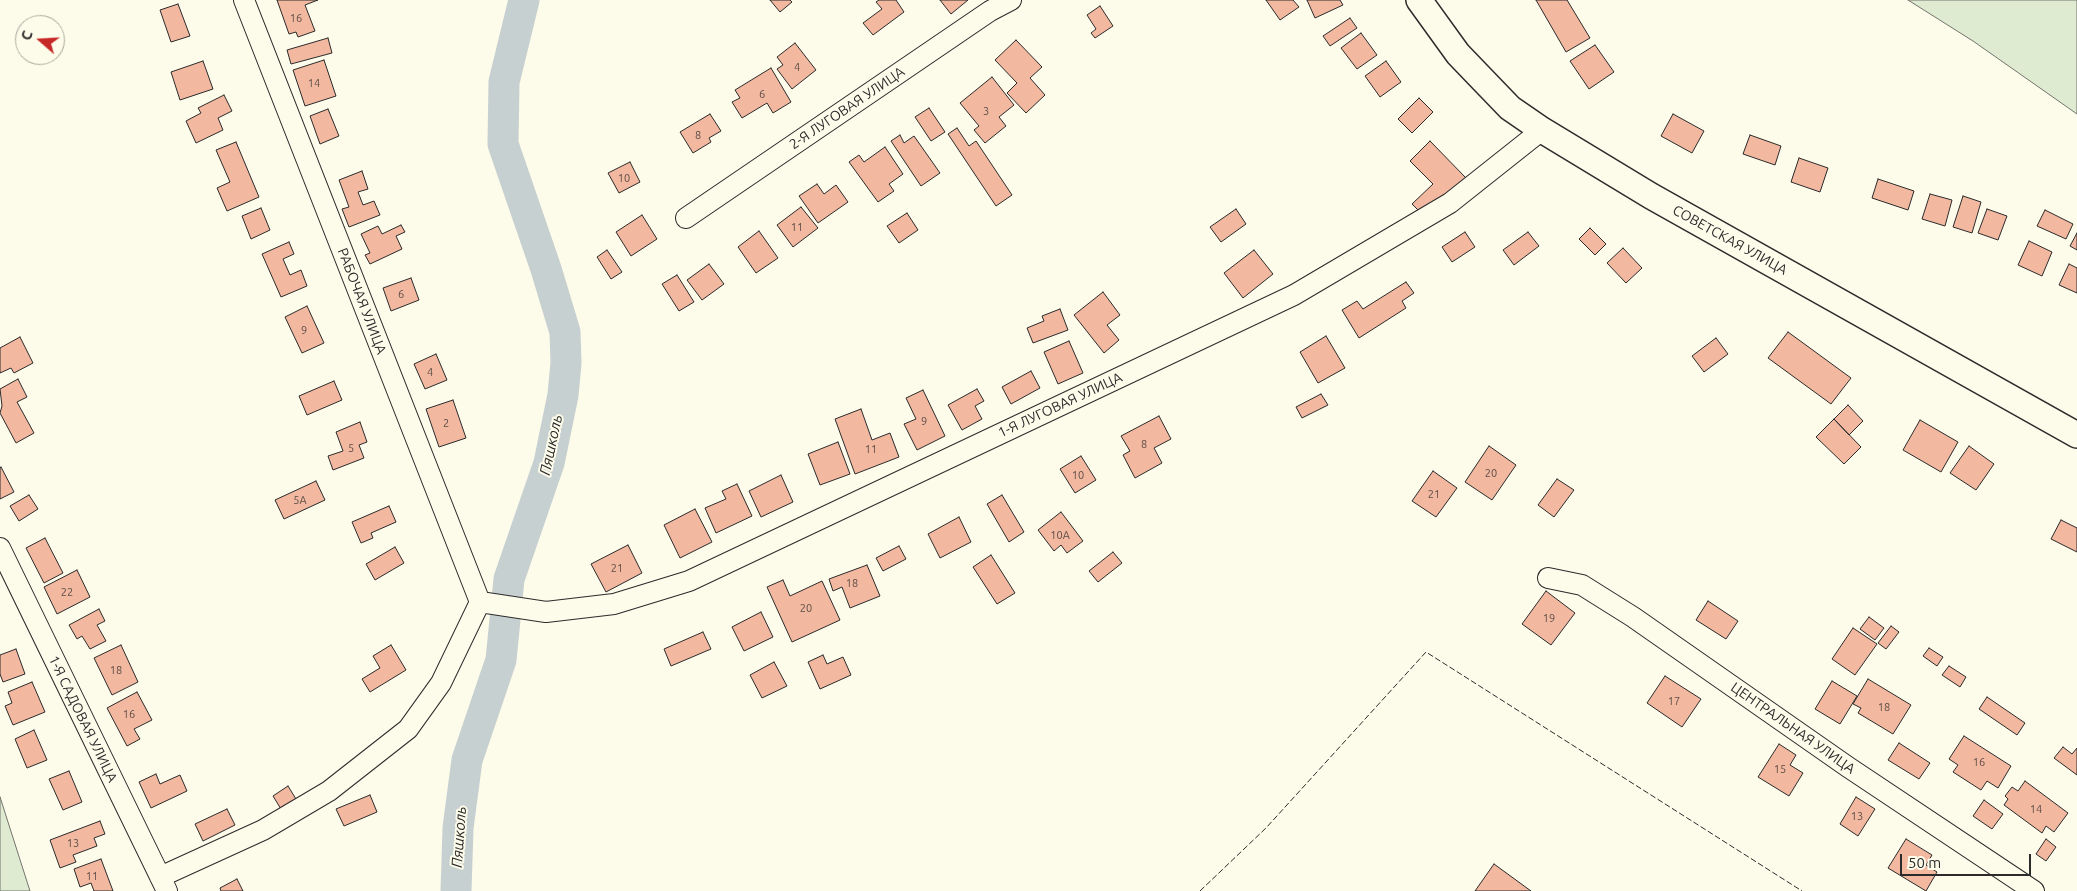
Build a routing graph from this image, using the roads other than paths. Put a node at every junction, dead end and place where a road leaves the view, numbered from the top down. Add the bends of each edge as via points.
1 (244, 0) edge
2 (1011, 0) edge
3 (1419, 0) edge
4 (1542, 130) junction
5 (686, 218) dead end
6 (2077, 435) edge
7 (0, 548) edge
8 (1548, 578) dead end
9 (480, 602) junction
10 (164, 884) edge
11 (2034, 891) edge

1 - 9 street, РАБОЧАЯ УЛИЦА
2 - 5 street, 2-Я ЛУГОВАЯ УЛИЦА via 990,11
3 - 4 main road, СОВЕТСКАЯ УЛИЦА via 1458,54 1482,80 1510,108
4 - 6 main road, СОВЕТСКАЯ УЛИЦА via 1651,196
4 - 9 street, 1-Я ЛУГОВАЯ УЛИЦА via 1450,203 1294,295 689,581 614,604 546,612
7 - 10 street, 1-Я САДОВАЯ УЛИЦА
8 - 11 street, ЦЕНТРАЛЬНАЯ УЛИЦА via 1582,585 1626,613
9 - 10 street via 441,683 408,729 329,792

